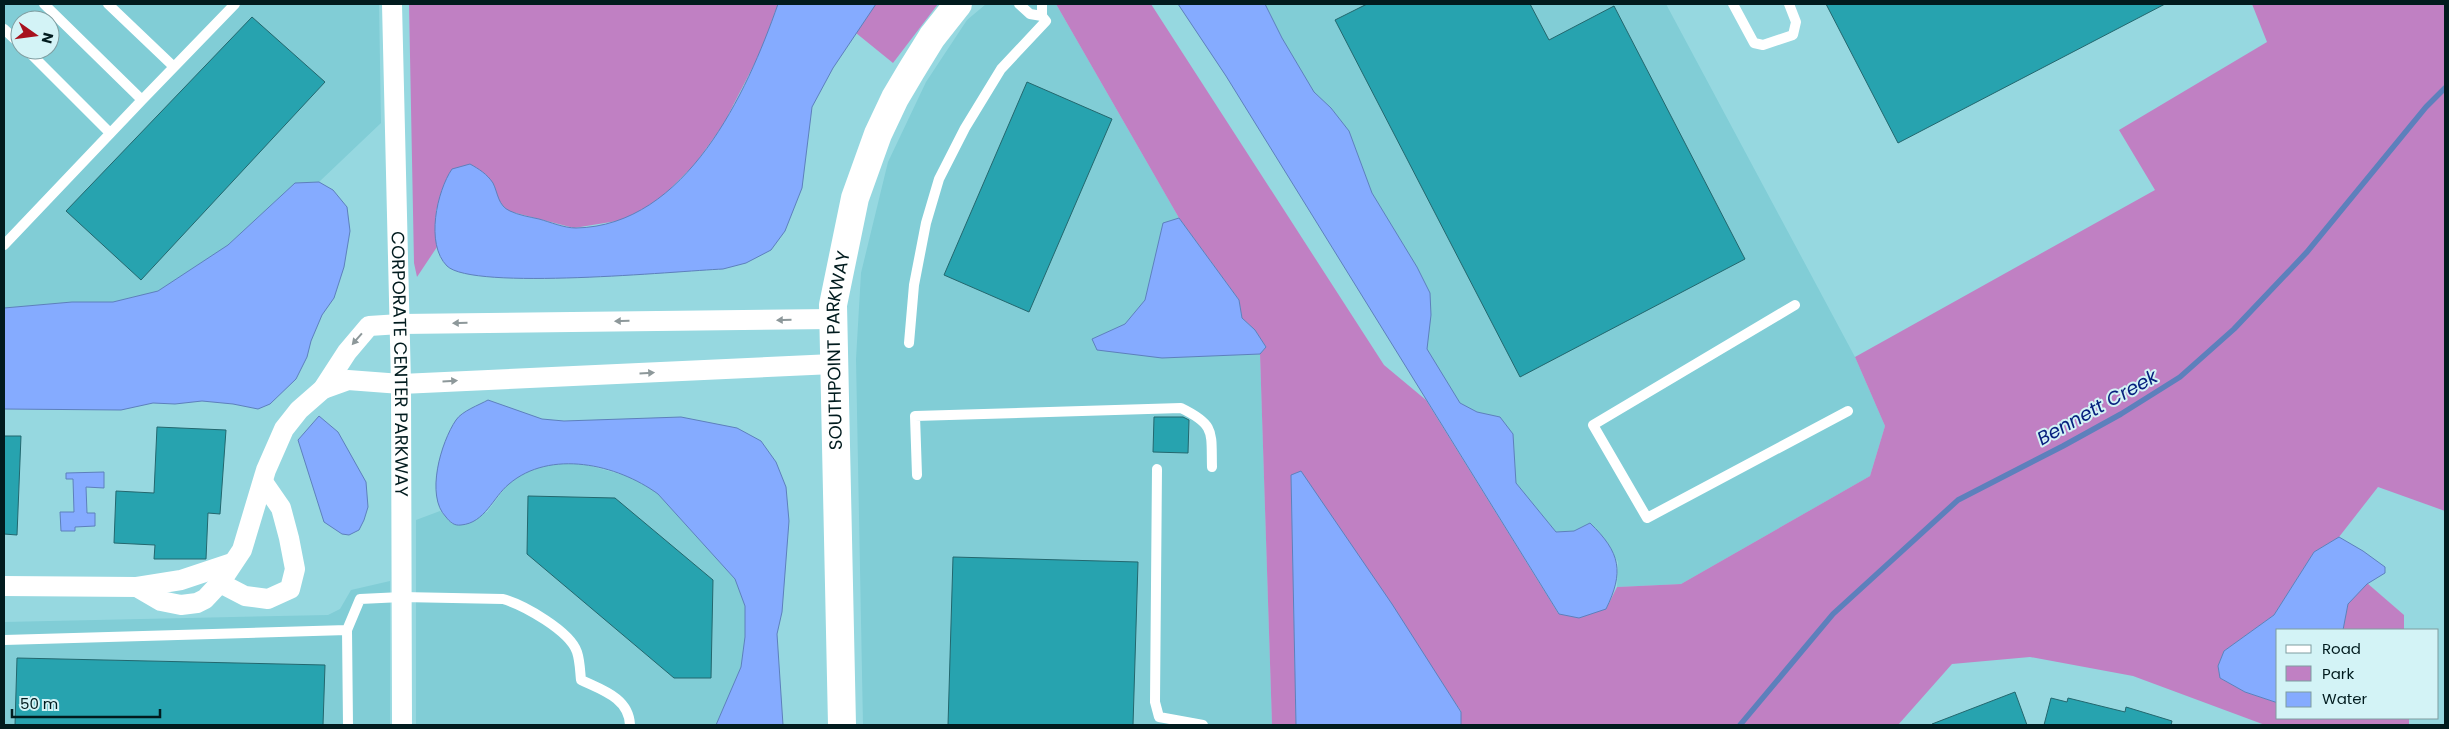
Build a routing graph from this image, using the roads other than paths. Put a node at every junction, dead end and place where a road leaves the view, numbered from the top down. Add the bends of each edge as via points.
1 (44, 4) edge
2 (108, 4) edge
3 (235, 4) edge
4 (392, 4) edge
5 (958, 4) edge
6 (1020, 4) edge
7 (1042, 4) edge
8 (1733, 4) edge
9 (1789, 4) edge
10 (1042, 16) junction
11 (36, 60) edge
12 (173, 66) junction
13 (142, 100) junction
14 (110, 133) junction
15 (4, 245) edge
16 (1795, 306) dead end
17 (833, 319) junction
18 (400, 324) junction
19 (909, 343) dead end
20 (833, 364) junction
21 (401, 384) junction
22 (323, 388) junction
23 (1848, 411) dead end
24 (1212, 467) dead end
25 (1157, 469) dead end
26 (917, 474) dead end
27 (263, 482) junction
28 (232, 563) junction
29 (194, 576) junction
30 (220, 583) junction
31 (4, 586) edge
32 (137, 587) junction
33 (402, 597) junction
34 (197, 603) junction
35 (347, 630) junction
36 (4, 640) edge
37 (348, 725) edge
38 (402, 725) edge
39 (630, 725) edge
40 (842, 725) edge
41 (1203, 725) edge

1 - 13 lane
2 - 12 lane
3 - 12 lane
4 - 18 street, CORPORATE CENTER PARKWAY
5 - 17 main road, SOUTHPOINT PARKWAY via 932,37 902,85 878,134 855,198 838,276
6 - 10 lane via 1030,14
7 - 10 lane
8 - 9 lane via 1754,43 1763,44 1793,35 1796,22
10 - 19 lane via 1046,21 1001,69 965,128 940,179 926,223 914,285
11 - 14 lane
12 - 13 lane
13 - 14 lane
14 - 15 lane
16 - 23 lane via 1593,425 1647,518
17 -> 18 street
17 - 20 main road, SOUTHPOINT PARKWAY
18 - 21 street, CORPORATE CENTER PARKWAY
18 -> 22 street via 369,326
21 -> 20 street
20 - 40 main road, SOUTHPOINT PARKWAY
21 - 22 street via 348,380
21 - 33 street, CORPORATE CENTER PARKWAY
22 - 27 street via 284,429
24 - 26 lane via 1211,431 1200,417 1181,408 915,416
25 - 41 lane via 1155,702 1159,717
27 - 28 street via 242,550
27 - 30 street via 281,508 289,538 296,569 290,589 268,599 245,596
28 - 29 street
28 - 30 street
29 - 32 street
29 - 34 street
30 - 34 street
31 - 32 street
32 - 34 street via 161,601 181,605
33 - 35 lane via 360,599
33 - 38 street, CORPORATE CENTER PARKWAY
33 - 39 lane via 503,599 518,603 564,633 577,651 581,680 619,698 630,715
35 - 36 lane
35 - 37 lane

